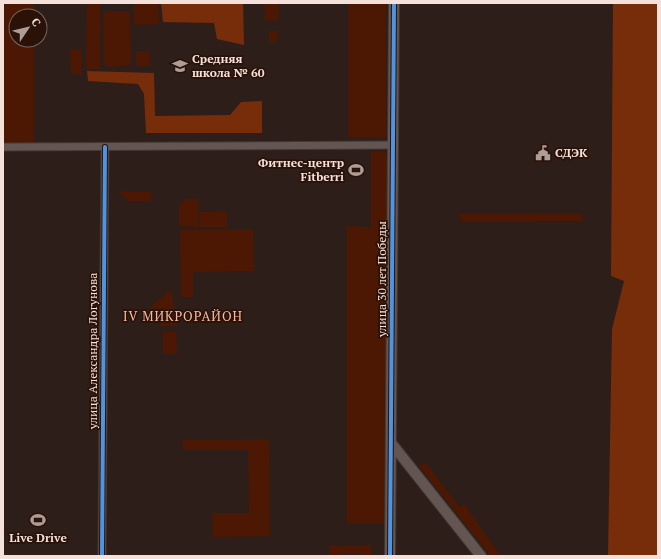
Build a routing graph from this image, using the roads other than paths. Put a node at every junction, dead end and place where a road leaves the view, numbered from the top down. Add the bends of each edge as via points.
1 (394, 3) edge
2 (393, 145) junction
3 (3, 147) edge
4 (105, 147) junction
5 (392, 444) junction
6 (102, 556) edge
7 (390, 556) edge
8 (481, 556) edge

1 - 2 street, улица 30 лет Победы
2 - 4 street
2 - 5 street, улица 30 лет Победы
3 - 4 street
4 - 6 street, улица Александра Логунова
5 - 7 street, улица 30 лет Победы
5 - 8 street

